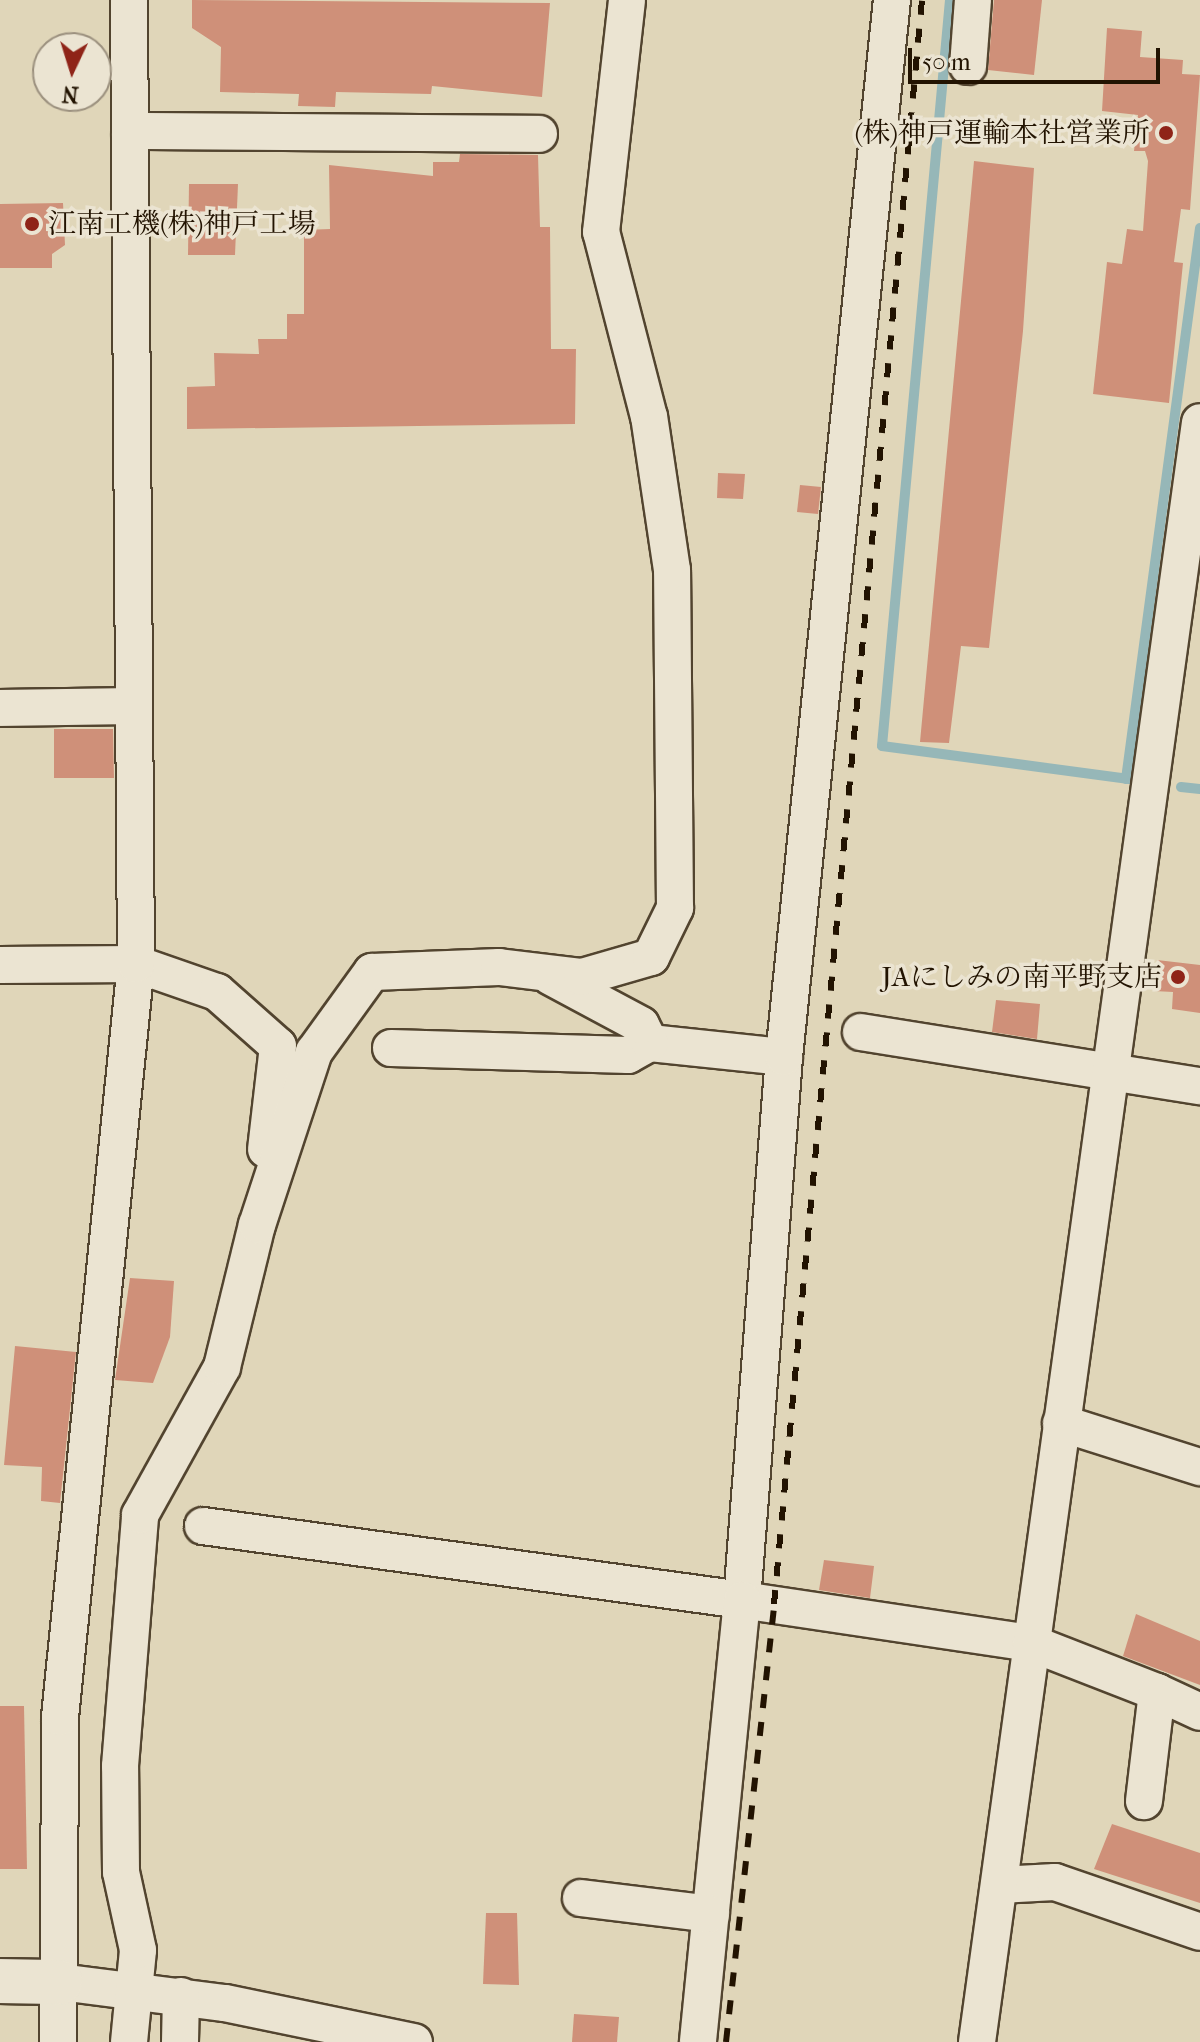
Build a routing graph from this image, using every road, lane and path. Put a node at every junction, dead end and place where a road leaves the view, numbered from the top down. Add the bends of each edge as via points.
1 (129, 0) edge
2 (627, 0) edge
3 (892, 0) edge
4 (973, 0) edge
5 (968, 66) dead end
6 (130, 131) junction
7 (539, 134) dead end
8 (1200, 422) edge
9 (1194, 517) edge
10 (133, 706) junction
11 (0, 708) edge
12 (136, 964) junction
13 (0, 965) edge
14 (542, 972) junction
15 (861, 1032) dead end
16 (650, 1043) junction
17 (391, 1048) dead end
18 (784, 1057) junction
19 (1110, 1074) junction
20 (1200, 1086) edge
21 (257, 1225) junction
22 (1061, 1423) junction
23 (1200, 1467) edge
24 (203, 1526) dead end
25 (742, 1600) junction
26 (1031, 1643) junction
27 (1157, 1692) junction
28 (1200, 1712) edge
29 (1144, 1801) dead end
30 (999, 1885) junction
31 (581, 1898) dead end
32 (711, 1914) junction
33 (1200, 1932) edge
34 (0, 1981) edge
35 (60, 1982) junction
36 (134, 1988) junction
37 (181, 1996) junction
38 (58, 2042) edge
39 (129, 2042) edge
40 (180, 2042) edge
41 (414, 2042) edge
42 (698, 2042) edge
43 (977, 2042) edge

1 - 6 street
2 - 14 street via 601,232 649,417 672,570 675,908 651,957 582,977
3 - 18 street
4 - 5 street
6 - 7 street
6 - 10 street
8 - 9 street
9 - 19 street
10 - 11 street
10 - 12 street
12 - 13 street
12 - 21 street via 217,992 278,1046
12 - 35 street via 60,1717
14 - 16 street via 641,1025
14 - 21 street via 372,972 314,1052
15 - 19 street
16 - 17 street via 628,1055
16 - 18 street
18 - 25 street
19 - 20 street
19 - 22 street
21 - 36 street via 222,1367 140,1515 120,1766 121,1872 138,1950
22 - 23 street
22 - 26 street
24 - 25 street
25 - 26 street
25 - 32 street
26 - 27 street
26 - 30 street
27 - 28 street
27 - 29 street
30 - 33 street via 1055,1882
30 - 43 street
31 - 32 street
32 - 42 street
34 - 35 street
35 - 36 street
35 - 38 street
36 - 37 street
36 - 39 street
37 - 40 street
37 - 41 street

